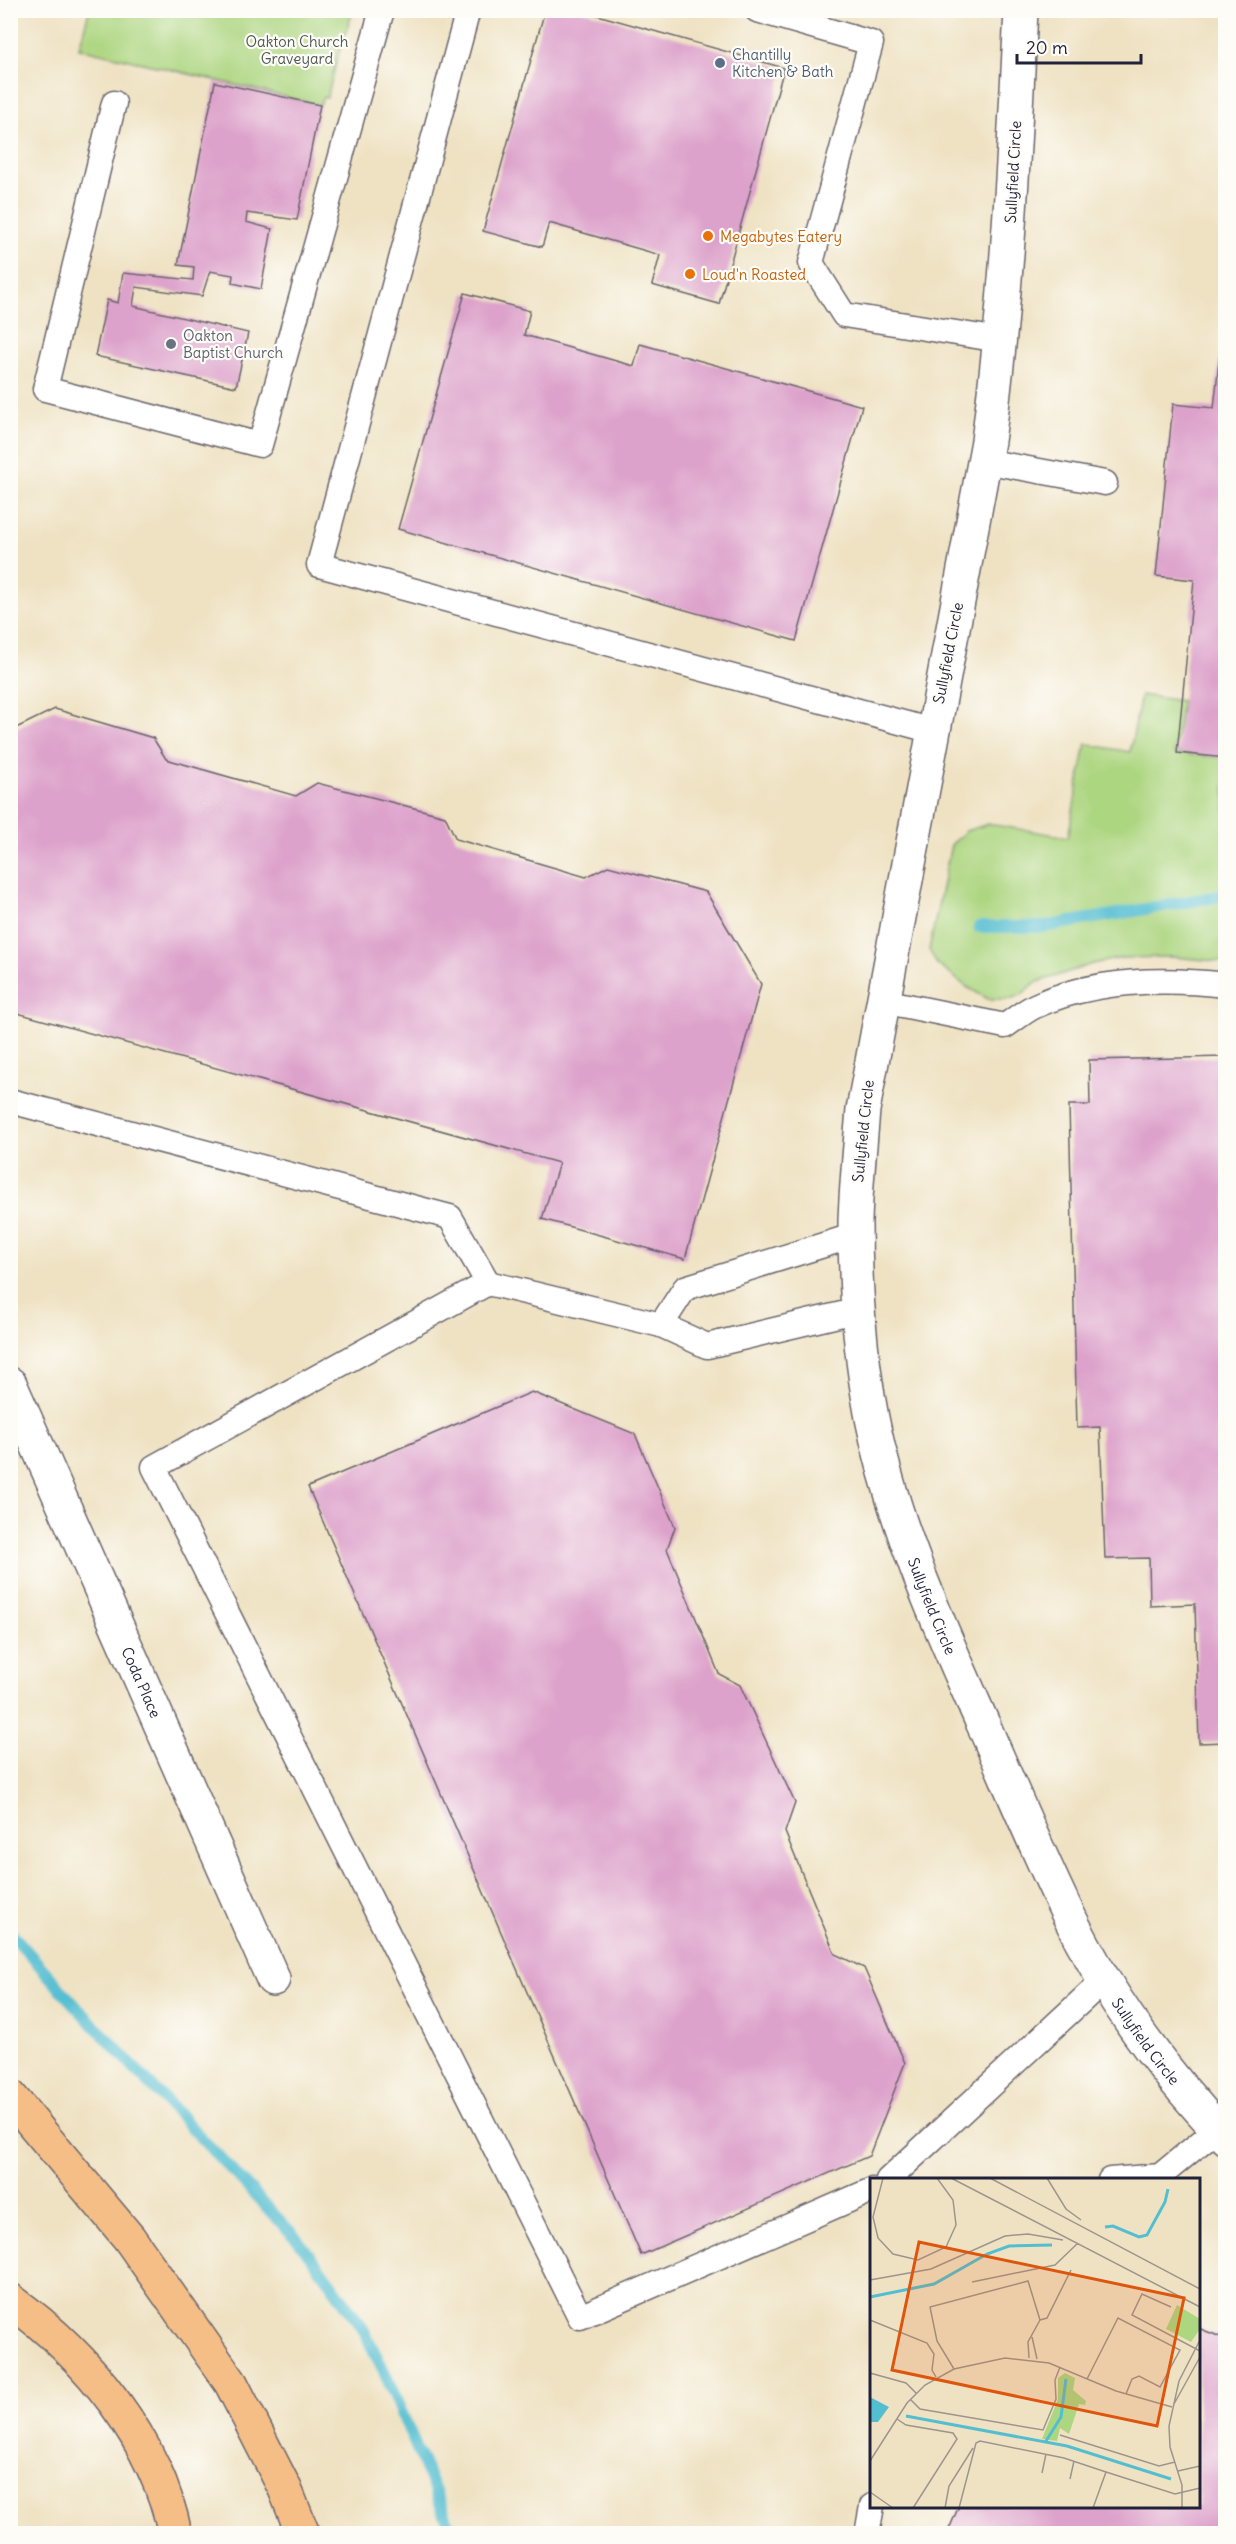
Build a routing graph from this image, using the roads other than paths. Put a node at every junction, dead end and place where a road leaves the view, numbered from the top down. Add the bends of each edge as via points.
1 (382, 10) edge
2 (468, 10) edge
3 (757, 10) edge
4 (1021, 10) edge
5 (114, 103) dead end
6 (1000, 340) junction
7 (984, 461) junction
8 (1105, 483) dead end
9 (933, 731) junction
10 (1226, 985) edge
11 (883, 1001) junction
12 (10, 1101) edge
13 (856, 1235) junction
14 (488, 1283) junction
15 (859, 1310) junction
16 (661, 1325) junction
17 (10, 1384) edge
18 (273, 1979) dead end
19 (1104, 1980) junction
20 (10, 2096) edge
21 (1221, 2133) edge
22 (890, 2178) edge
23 (1135, 2178) edge
24 (870, 2191) edge
25 (10, 2300) edge
26 (872, 2508) edge
27 (175, 2534) edge
28 (303, 2534) edge
29 (867, 2534) edge

1 - 5 lane via 260,445 45,389
2 - 9 lane via 319,565
3 - 6 lane via 871,43 811,262 844,315
4 - 6 street, Sullyfield Circle via 1011,223
6 - 7 street, Sullyfield Circle
7 - 8 lane
7 - 9 street, Sullyfield Circle
9 - 11 street, Sullyfield Circle
10 - 11 lane via 1183,980 1087,987 1034,1006 1005,1026
11 - 13 street, Sullyfield Circle via 862,1110
12 - 14 lane via 450,1217
13 - 15 street, Sullyfield Circle
13 - 16 lane via 685,1288
14 - 16 lane
14 - 24 lane via 154,1467 580,2317
15 - 16 lane via 707,1346
15 - 19 street, Sullyfield Circle via 872,1418 901,1525 1065,1910
17 - 18 street, Coda Place
19 - 21 street, Sullyfield Circle via 1149,2045
19 - 22 lane
20 - 28 highway via 129,2238 231,2383 285,2489
21 - 23 lane via 1160,2176
25 - 27 highway via 38,2320 82,2362 119,2409 150,2461
26 - 29 lane

